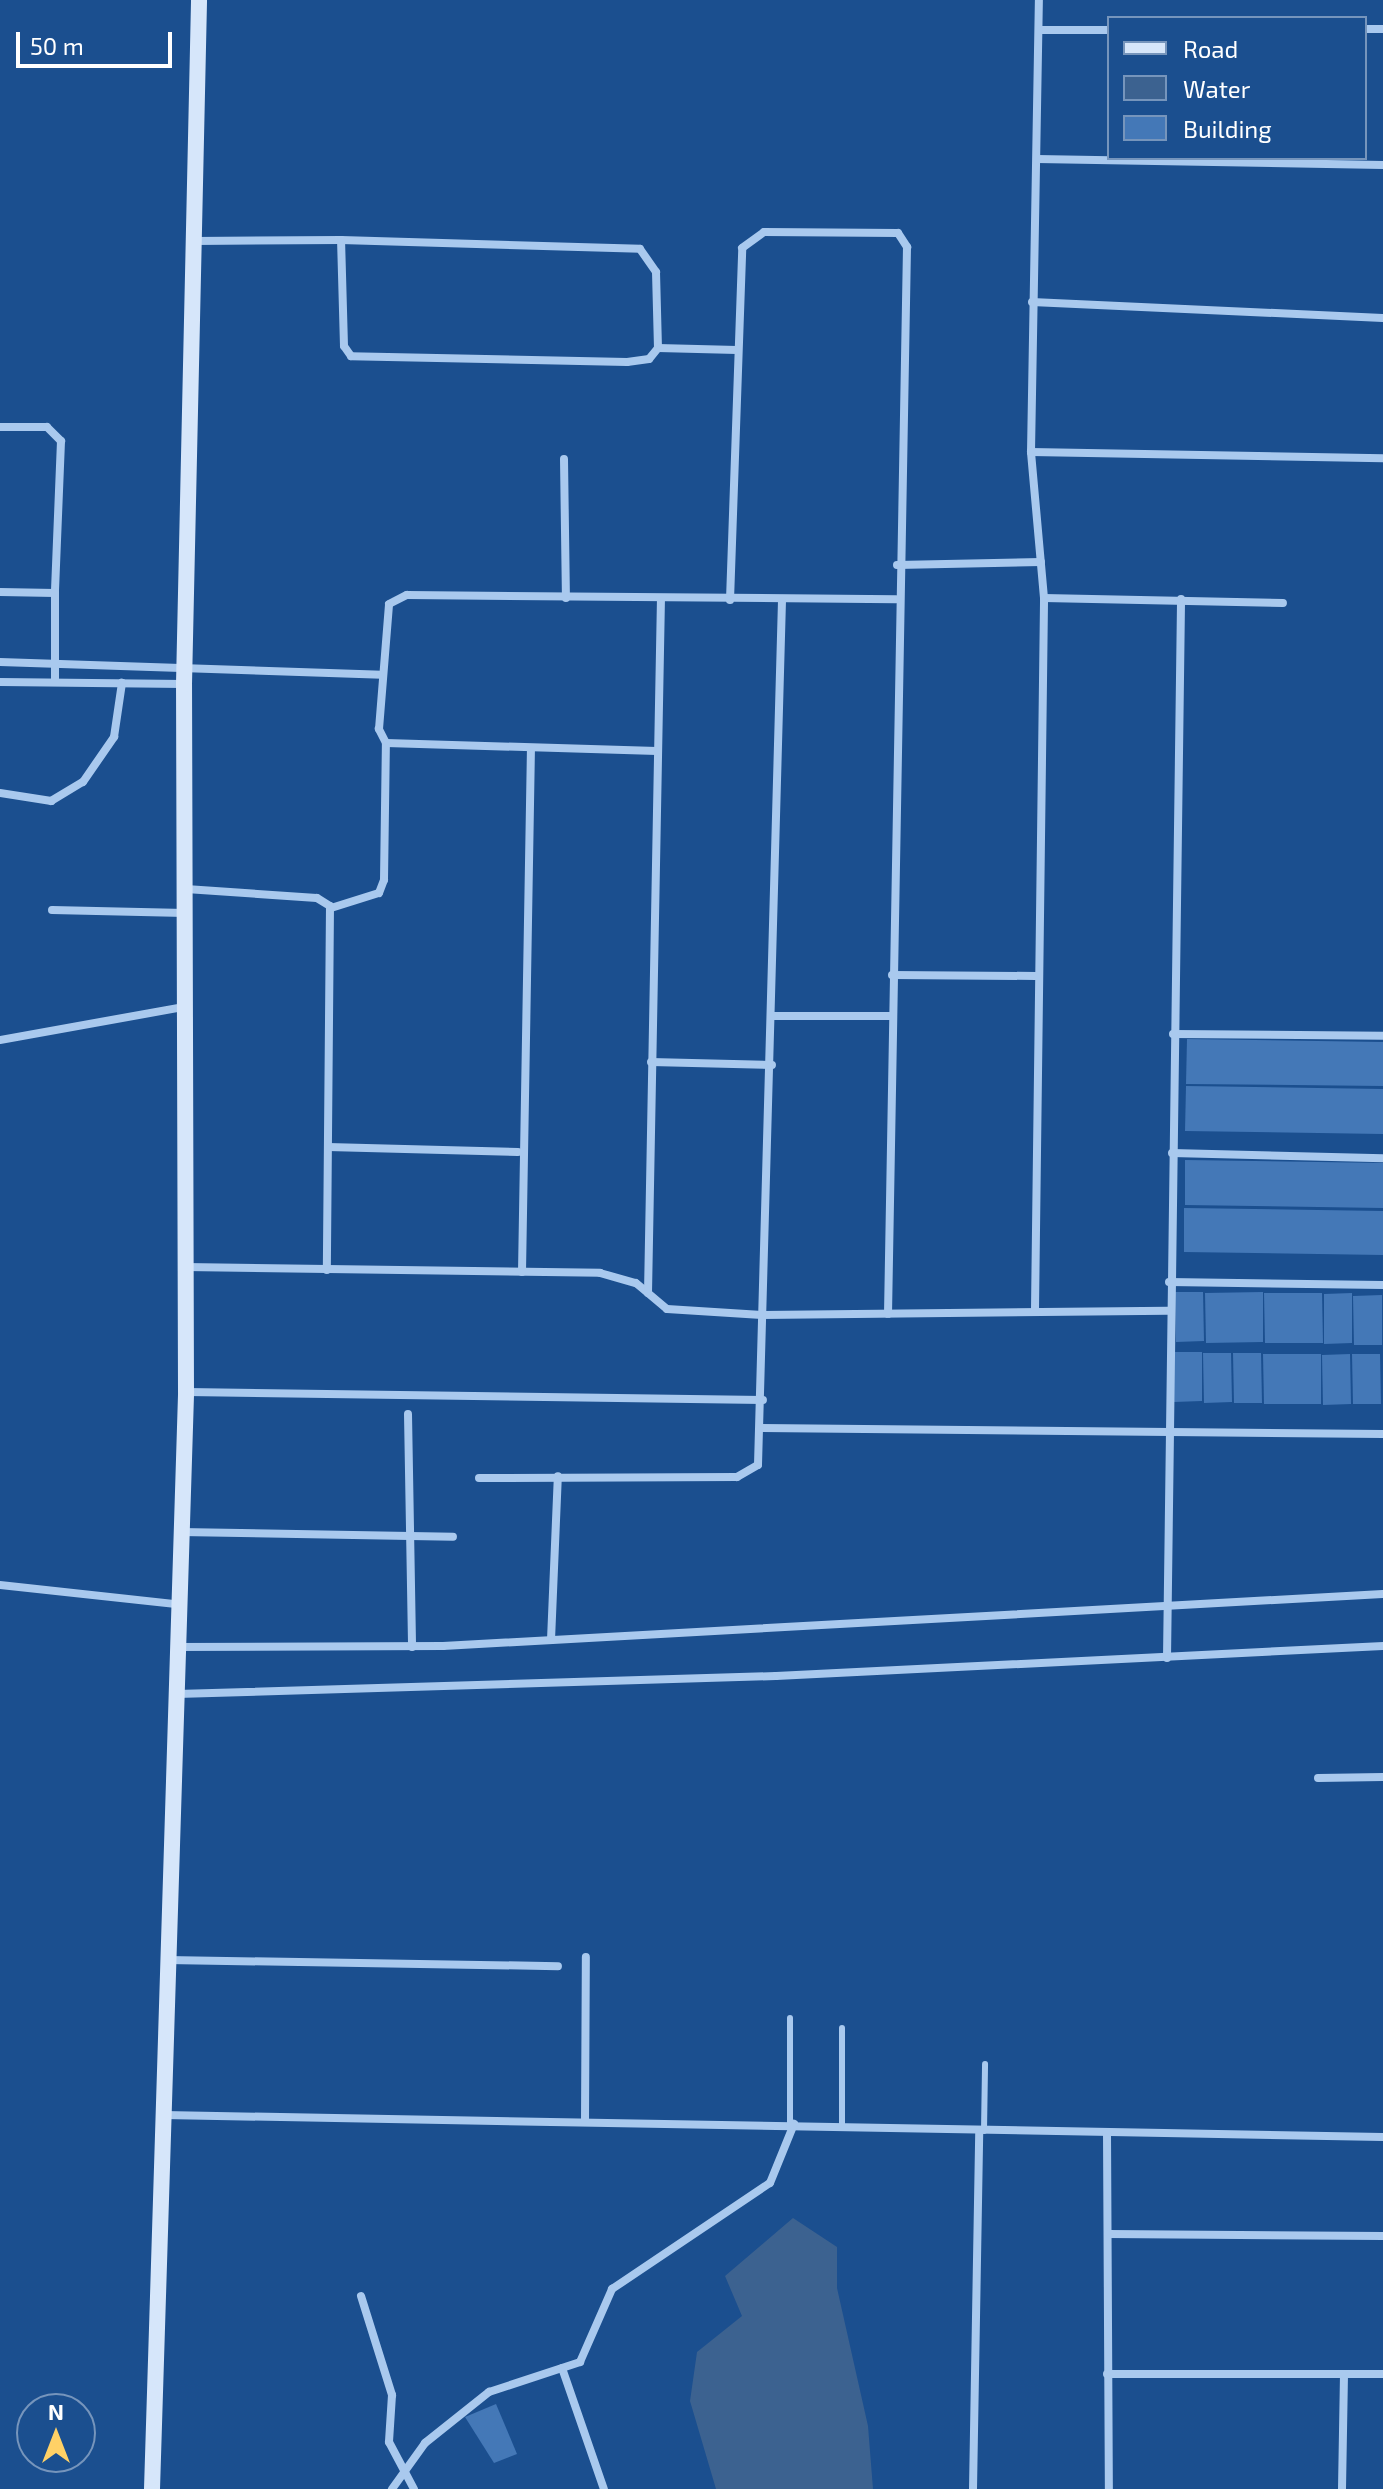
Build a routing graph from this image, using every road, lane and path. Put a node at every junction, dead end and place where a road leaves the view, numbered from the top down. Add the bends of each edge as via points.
1 (199, 0) edge
2 (1039, 0) edge
3 (1040, 30) junction
4 (1107, 30) edge
5 (1037, 159) junction
6 (1383, 165) edge
7 (341, 240) junction
8 (193, 241) junction
9 (1032, 302) junction
10 (1383, 318) edge
11 (658, 348) junction
12 (737, 350) junction
13 (0, 427) edge
14 (1031, 452) junction
15 (1383, 458) edge
16 (564, 459) dead end
17 (1041, 562) junction
18 (897, 565) junction
19 (0, 592) edge
20 (55, 593) junction
21 (566, 598) junction
22 (1044, 598) junction
23 (896, 599) junction
24 (1181, 599) junction
25 (661, 600) junction
26 (730, 600) junction
27 (782, 601) junction
28 (1283, 603) dead end
29 (0, 662) edge
30 (55, 662) junction
31 (184, 664) junction
32 (382, 675) junction
33 (0, 682) edge
34 (55, 682) junction
35 (122, 683) junction
36 (184, 684) junction
37 (386, 743) junction
38 (531, 748) junction
39 (657, 751) junction
40 (0, 793) edge
41 (186, 889) junction
42 (331, 908) junction
43 (52, 910) dead end
44 (185, 913) junction
45 (892, 975) junction
46 (1036, 976) junction
47 (186, 1007) junction
48 (774, 1016) junction
49 (892, 1016) junction
50 (1173, 1034) junction
51 (1383, 1036) edge
52 (0, 1040) edge
53 (651, 1062) junction
54 (772, 1065) junction
55 (328, 1147) junction
56 (518, 1152) junction
57 (1172, 1153) junction
58 (1383, 1158) edge
59 (183, 1267) junction
60 (327, 1270) junction
61 (522, 1272) junction
62 (1169, 1282) junction
63 (1383, 1285) edge
64 (648, 1293) junction
65 (1035, 1309) junction
66 (1168, 1311) junction
67 (888, 1314) junction
68 (762, 1315) junction
69 (186, 1392) junction
70 (763, 1400) junction
71 (408, 1414) dead end
72 (762, 1428) junction
73 (1168, 1434) junction
74 (1383, 1434) edge
75 (558, 1476) junction
76 (479, 1478) dead end
77 (180, 1532) junction
78 (409, 1535) junction
79 (453, 1537) dead end
80 (0, 1585) edge
81 (1383, 1594) edge
82 (176, 1604) junction
83 (1168, 1605) junction
84 (551, 1640) junction
85 (1383, 1646) edge
86 (175, 1647) junction
87 (412, 1647) junction
88 (1167, 1658) junction
89 (173, 1694) junction
90 (1383, 1777) edge
91 (1318, 1778) dead end
92 (586, 1957) dead end
93 (166, 1960) junction
94 (558, 1966) dead end
95 (790, 2018) dead end
96 (842, 2028) dead end
97 (985, 2064) dead end
98 (160, 2115) junction
99 (585, 2121) junction
100 (792, 2124) junction
101 (842, 2126) junction
102 (982, 2131) junction
103 (1107, 2133) junction
104 (1383, 2137) edge
105 (1108, 2234) junction
106 (1383, 2236) edge
107 (361, 2296) dead end
108 (562, 2368) junction
109 (1107, 2374) junction
110 (1344, 2374) junction
111 (1383, 2374) edge
112 (401, 2473) junction
113 (152, 2489) edge
114 (392, 2489) edge
115 (414, 2489) edge
116 (604, 2489) edge
117 (973, 2489) edge
118 (1109, 2489) edge
119 (1342, 2489) edge

1 - 8 street
2 - 3 street
3 - 4 street
3 - 5 street
5 - 6 street
5 - 9 street
7 - 8 street
7 - 11 street via 640,249 656,272
7 - 11 street via 344,346 351,356 627,362 649,359
8 - 31 street
9 - 10 street
9 - 14 street
11 - 12 street
12 - 18 street via 746,238 764,232 903,236
12 - 26 street
13 - 20 street via 47,427 61,441
14 - 15 street
14 - 17 street
16 - 21 street
17 - 18 street
17 - 22 street
18 - 23 street
19 - 20 street
20 - 30 street
21 - 25 street
21 - 32 street via 395,598 384,617
22 - 24 street
22 - 46 street
23 - 27 street
23 - 45 street
24 - 28 street
24 - 50 street
25 - 26 street
25 - 39 street
26 - 27 street
27 - 48 street
29 - 30 street
30 - 31 street
30 - 34 street
31 - 32 street
31 - 36 street
32 - 37 street via 379,734
33 - 34 street
34 - 35 street
35 - 36 street
35 - 40 street via 114,737 83,782 51,801
36 - 41 street
37 - 38 street
37 - 42 street via 384,880 379,893
38 - 39 street
38 - 56 street
39 - 53 street
41 - 42 street via 317,898
41 - 44 street
42 - 55 street
43 - 44 street
44 - 47 street
45 - 46 street
45 - 49 street
46 - 65 street
47 - 52 street
47 - 59 street
48 - 49 street
48 - 54 street
49 - 67 street
50 - 51 street
50 - 57 street
53 - 54 street
53 - 64 street
54 - 68 street
55 - 56 street
55 - 60 street
56 - 61 street
57 - 58 street
57 - 62 street
59 - 60 street
59 - 69 street
60 - 61 street
61 - 64 street via 616,1274
62 - 63 street
62 - 66 street
64 - 68 street via 667,1309
65 - 66 street
65 - 67 street
66 - 73 street
67 - 68 street
68 - 70 street
69 - 70 street
69 - 77 street
70 - 72 street
71 - 78 street
72 - 73 street
72 - 75 street via 758,1465 737,1477
73 - 74 street
73 - 83 street
75 - 76 street
75 - 84 street
77 - 78 street
77 - 82 street
78 - 79 street
78 - 87 street
80 - 82 street
81 - 83 street
82 - 86 street
83 - 84 street
83 - 88 street
84 - 87 street
85 - 88 street
86 - 87 street
86 - 89 street
88 - 89 street
89 - 93 street
90 - 91 street
92 - 99 street
93 - 94 street
93 - 98 street
95 - 100 lane
96 - 101 lane
97 - 102 lane
98 - 99 street
98 - 113 street
99 - 100 street
100 - 101 street
100 - 108 street via 770,2183 612,2289 585,2358
101 - 102 street
102 - 103 street
102 - 117 street
103 - 104 street
103 - 105 street
105 - 106 street
105 - 109 street
107 - 112 street via 392,2395 387,2436
108 - 112 street via 489,2392 425,2443
108 - 116 street
109 - 110 street
109 - 118 street
110 - 111 street
110 - 119 street
112 - 114 street
112 - 115 street

